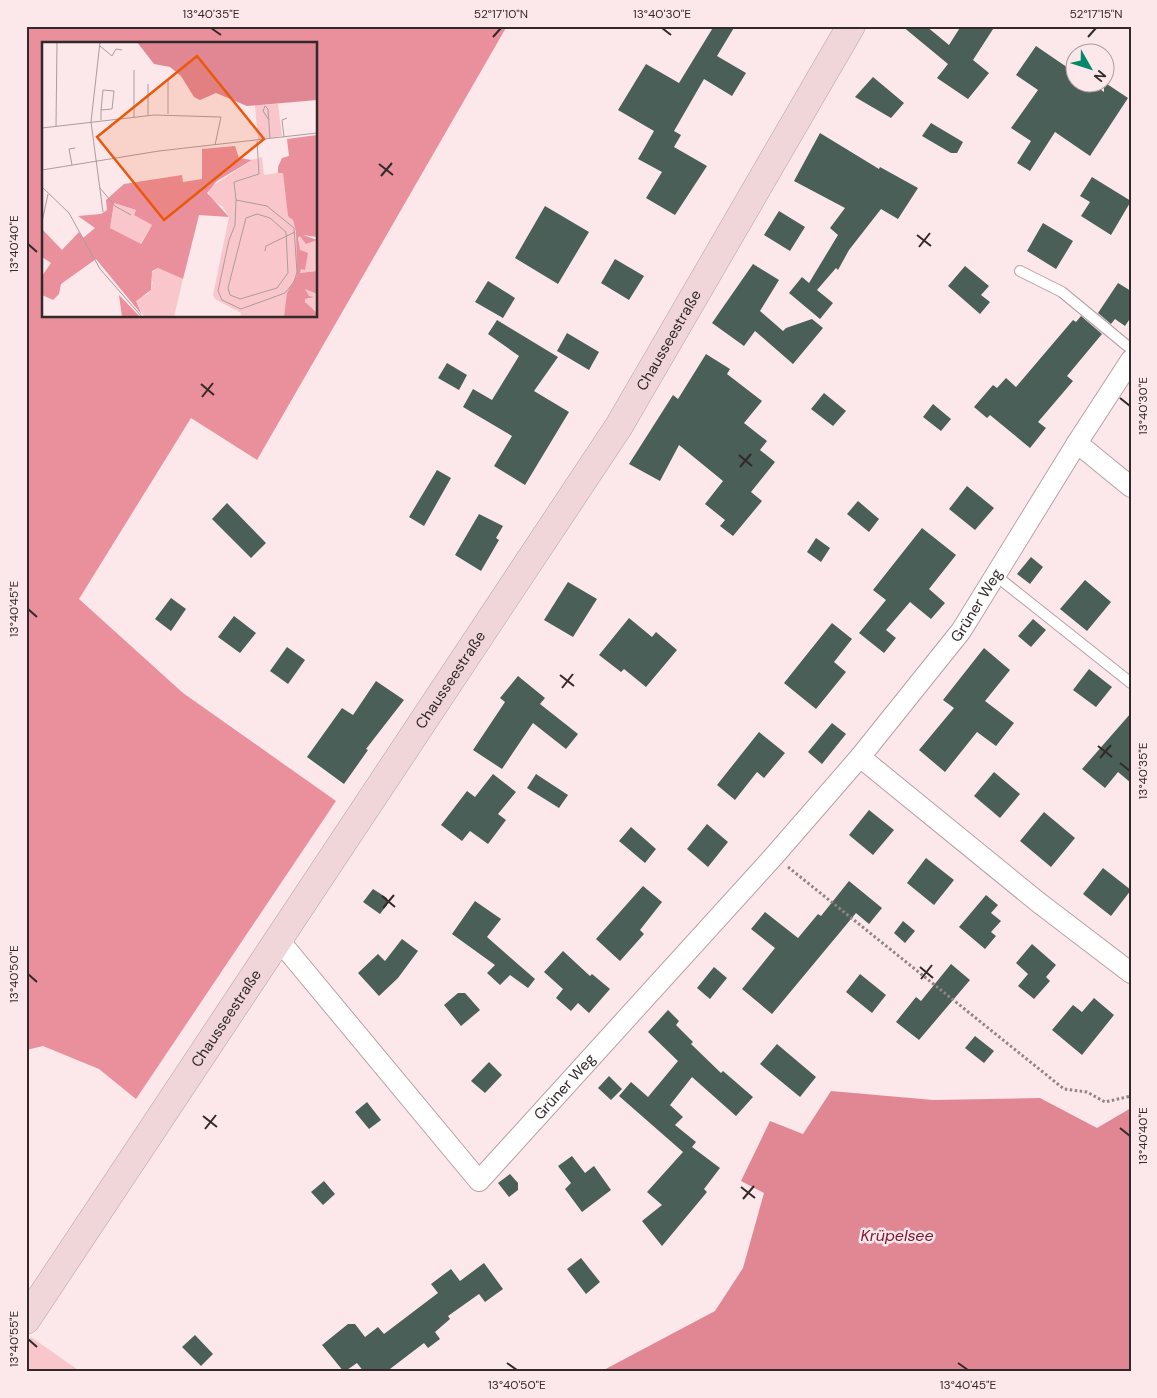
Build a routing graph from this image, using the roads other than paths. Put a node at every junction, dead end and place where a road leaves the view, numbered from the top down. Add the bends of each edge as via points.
1 (851, 26) edge
2 (1020, 271) dead end
3 (1131, 349) edge
4 (1131, 360) edge
5 (1077, 443) junction
6 (1131, 486) edge
7 (995, 575) junction
8 (1131, 683) edge
9 (860, 757) junction
10 (278, 939) junction
11 (1131, 973) edge
12 (26, 1320) edge

1 - 10 main road, Chausseestraße via 619,426
2 - 3 lane via 1062,292
4 - 5 street, Grüner Weg
5 - 6 street
5 - 7 street, Grüner Weg
7 - 8 lane
7 - 9 street, Grüner Weg via 961,631
9 - 10 street, Grüner Weg via 479,1181
9 - 11 street
10 - 12 main road, Chausseestraße

